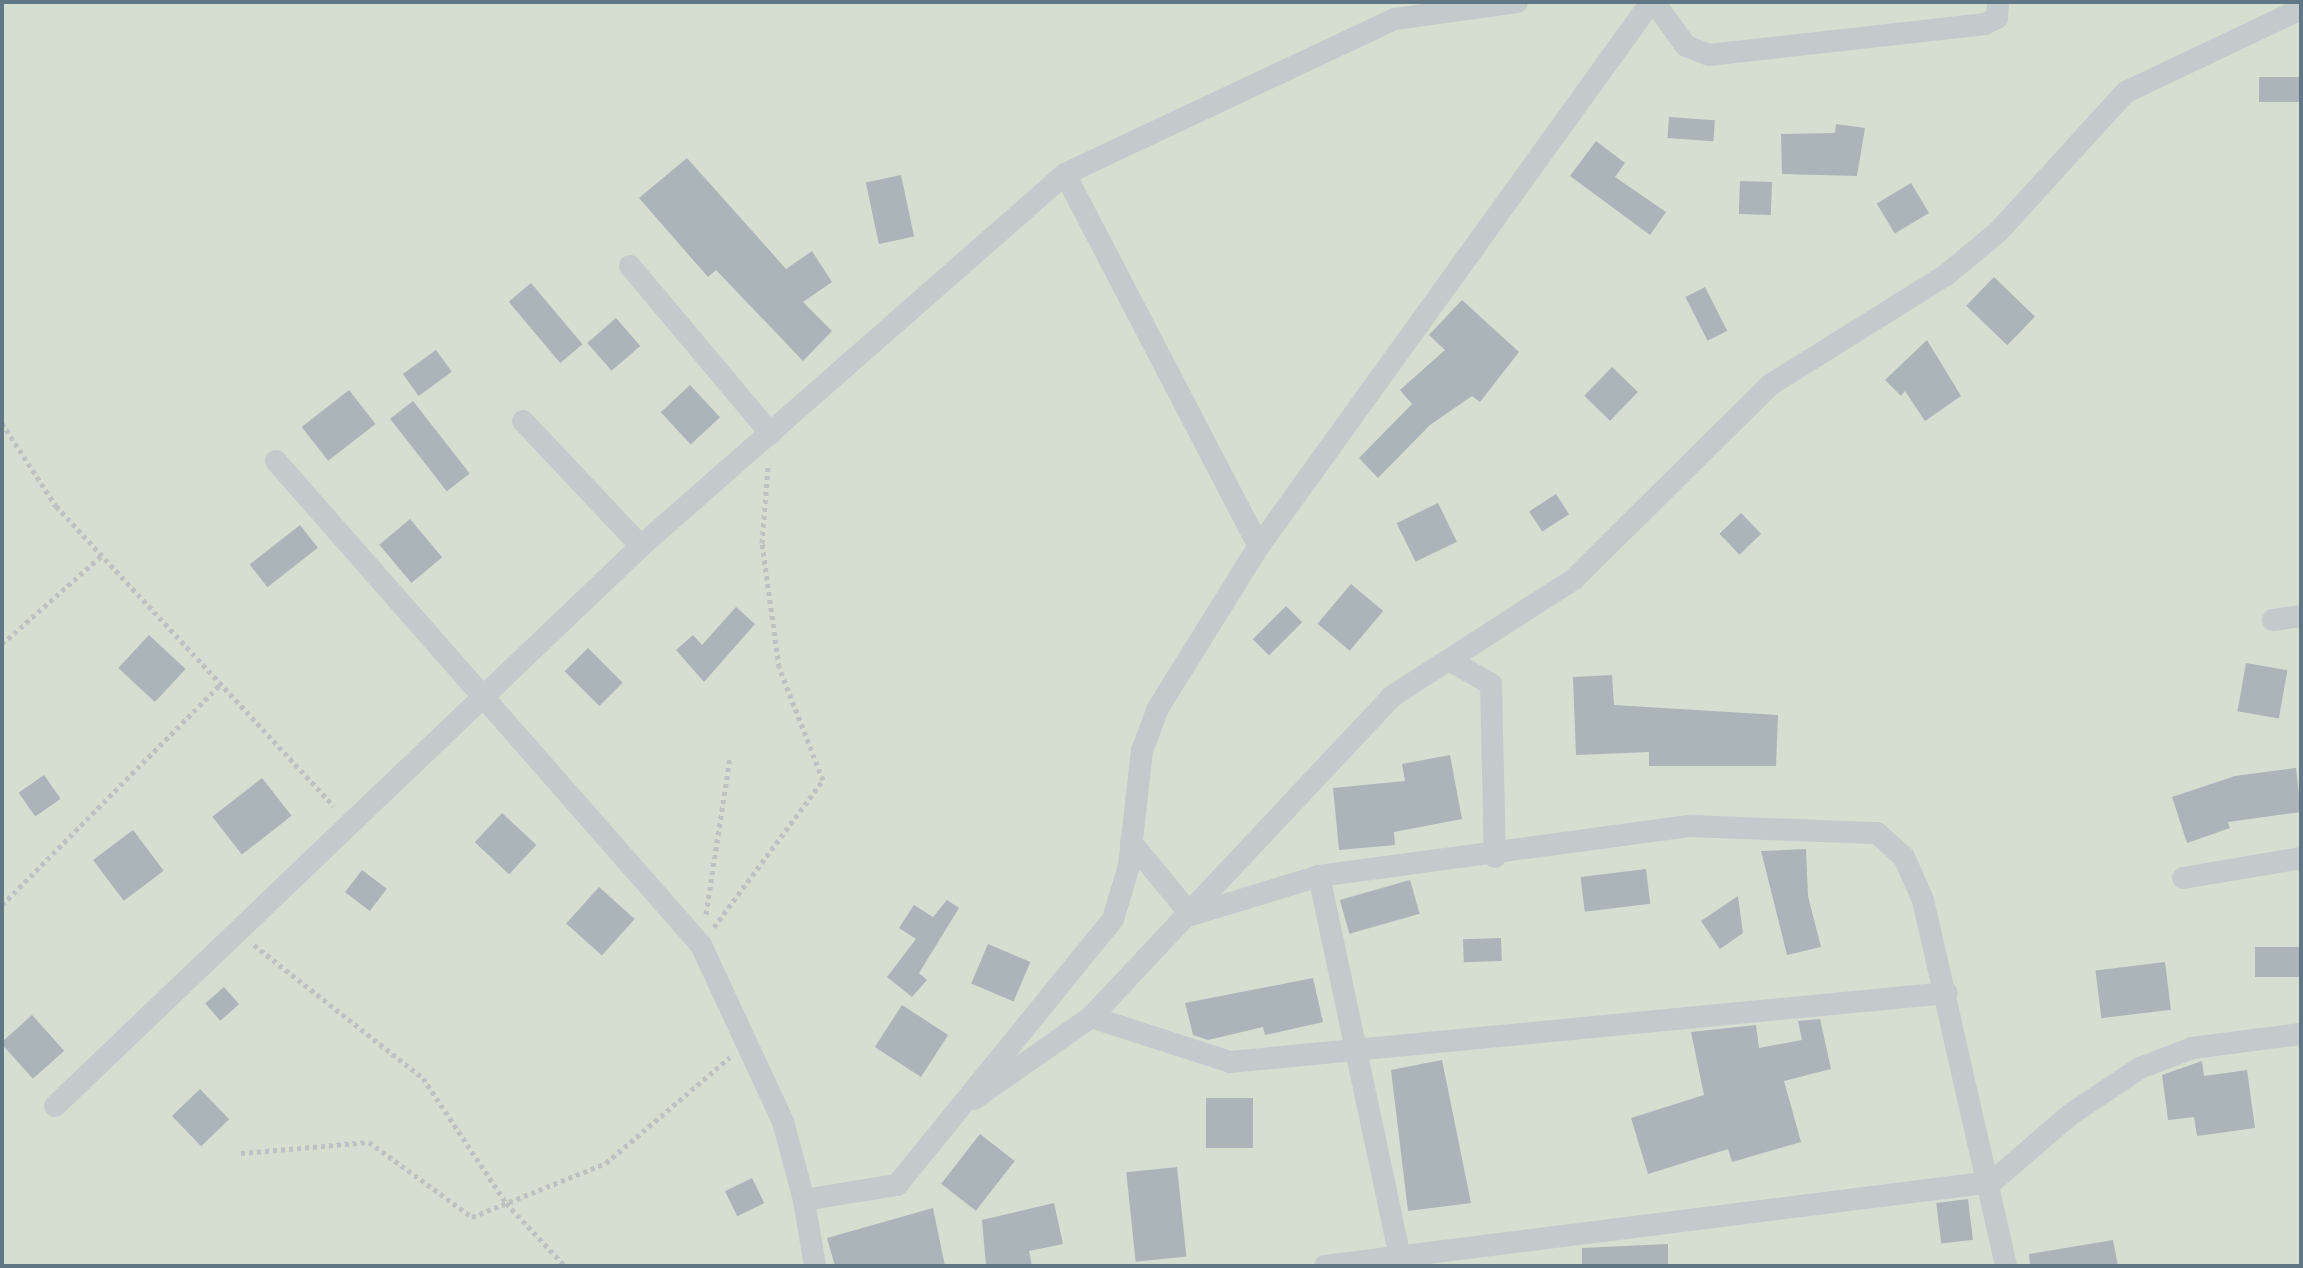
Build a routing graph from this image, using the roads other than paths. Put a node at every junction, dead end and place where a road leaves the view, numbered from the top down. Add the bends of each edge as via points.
1 (1517, 2) edge
2 (1652, 2) edge
3 (1998, 2) edge
4 (2301, 9) edge
5 (1065, 174) junction
6 (630, 266) dead end
7 (523, 421) dead end
8 (771, 434) junction
9 (276, 461) dead end
10 (641, 546) junction
11 (1259, 546) junction
12 (2301, 616) edge
13 (2273, 620) dead end
14 (1454, 663) junction
15 (483, 696) junction
16 (1131, 842) junction
17 (1495, 857) junction
18 (2301, 858) edge
19 (1319, 876) junction
20 (2183, 878) dead end
21 (1191, 915) junction
22 (1947, 993) junction
23 (1091, 1017) junction
24 (2301, 1034) edge
25 (1357, 1051) junction
26 (974, 1099) junction
27 (55, 1106) dead end
28 (1992, 1182) junction
29 (804, 1200) junction
30 (1401, 1262) edge
31 (815, 1266) edge
32 (1325, 1266) edge
33 (2006, 1266) edge

1 - 5 street via 1395,19
2 - 3 street via 1686,46 1709,55 1985,24 1997,18
2 - 11 street
4 - 14 street via 2126,92 1998,232 1880,321 1770,385 1574,579
5 - 8 street via 984,238
5 - 11 street
6 - 8 street
7 - 10 street
8 - 10 street
9 - 15 street
10 - 15 street
11 - 16 street via 1158,708 1139,766
12 - 13 street
14 - 17 street via 1491,684
14 - 21 street via 1391,697 1335,749
15 - 27 street
15 - 29 street via 701,945 783,1122
16 - 21 street
16 - 26 street via 1113,919
17 - 19 street via 1383,862
17 - 22 street via 1691,826 1877,833 1904,857 1917,886
18 - 20 street
19 - 21 street
19 - 25 street
21 - 23 street
22 - 25 street
22 - 28 street
23 - 25 street via 1230,1062
23 - 26 street
24 - 28 street via 2192,1048 2140,1068 2071,1114
25 - 30 street
26 - 29 street via 897,1185
28 - 30 street
28 - 33 street
29 - 31 street
30 - 32 street

